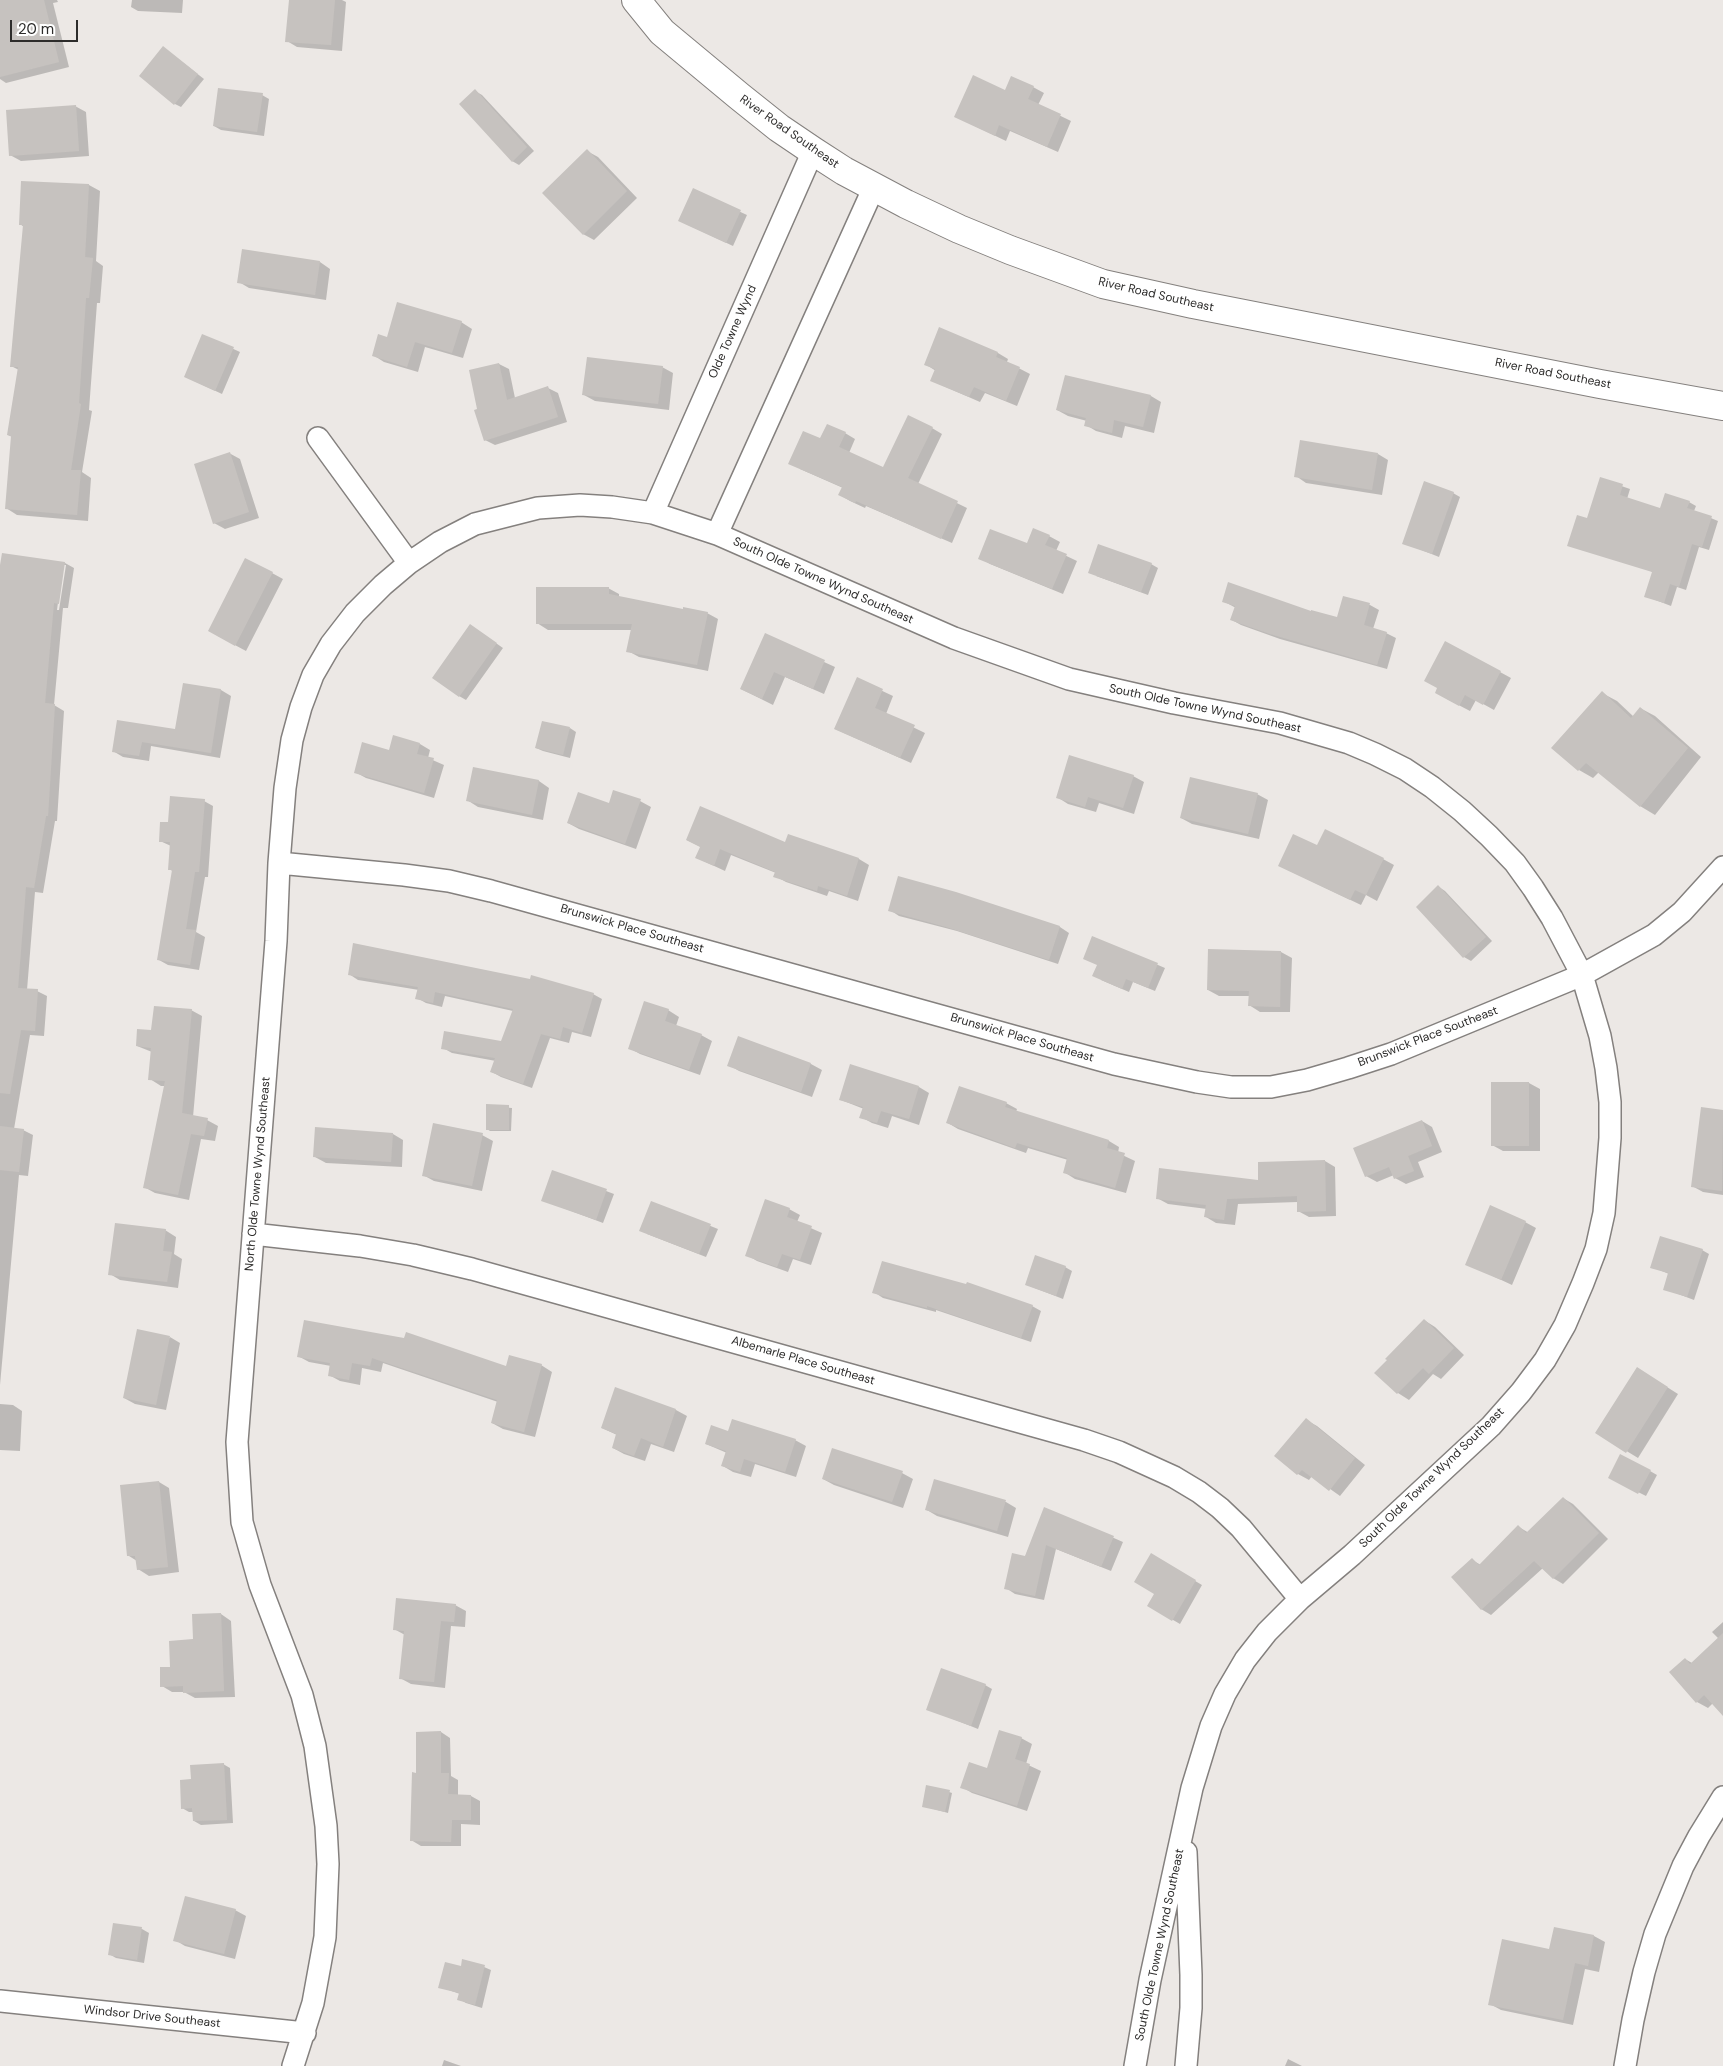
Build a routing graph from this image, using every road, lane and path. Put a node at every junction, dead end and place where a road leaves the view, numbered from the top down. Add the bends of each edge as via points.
1 (636, 0) edge
2 (814, 151) junction
3 (874, 187) junction
4 (1723, 406) edge
5 (318, 438) dead end
6 (653, 513) junction
7 (717, 534) junction
8 (409, 562) junction
9 (279, 863) junction
10 (1723, 867) edge
11 (1582, 975) junction
12 (253, 1234) junction
13 (1300, 1599) junction
14 (1723, 1797) edge
15 (1186, 1824) junction
16 (0, 2001) edge
17 (305, 2033) junction
18 (293, 2066) edge
19 (1135, 2066) edge
20 (1186, 2066) edge
21 (1625, 2066) edge

1 - 2 main road, River Road Southeast via 670,39 759,112
2 - 3 main road, River Road Southeast
2 - 6 street, Olde Towne Wynd
3 - 4 main road, River Road Southeast via 959,229 1103,284
3 - 7 street
5 - 8 street
6 - 7 street, South Olde Towne Wynd Southeast
6 - 8 street, North Olde Towne Wynd Southeast via 580,505 538,508 475,524
7 - 11 street, South Olde Towne Wynd Southeast via 892,612 1015,661 1116,691 1280,723 1375,754 1432,787 1462,811 1515,863 1561,933
8 - 9 street, North Olde Towne Wynd Southeast via 355,613 313,675 300,707 292,740
9 - 11 street, Brunswick Place Southeast via 449,881 491,890 1114,1064 1231,1087 1271,1087 1348,1068 1391,1054
9 - 12 street, North Olde Towne Wynd Southeast
10 - 11 street, Brunswick Place Southeast via 1682,912 1654,935
11 - 13 street, South Olde Towne Wynd Southeast via 1606,1068 1610,1102 1609,1157 1604,1213 1596,1249 1565,1325 1521,1392 1491,1426
12 - 13 street, Albemarle Place Southeast via 360,1246 472,1269 1119,1452 1174,1477 1220,1508 1241,1528
12 - 17 street, North Olde Towne Wynd Southeast via 237,1442 242,1522 260,1585 302,1694 315,1746 326,1826 325,1937
13 - 15 street, South Olde Towne Wynd Southeast via 1267,1632 1225,1694 1202,1754
14 - 21 street via 1684,1866 1656,1934 1644,1972
15 - 19 street, South Olde Towne Wynd Southeast via 1158,1943
15 - 20 street, South Olde Towne Wynd Southeast via 1191,2008
16 - 17 street, Windsor Drive Southeast
17 - 18 street, North Olde Towne Wynd Southeast

